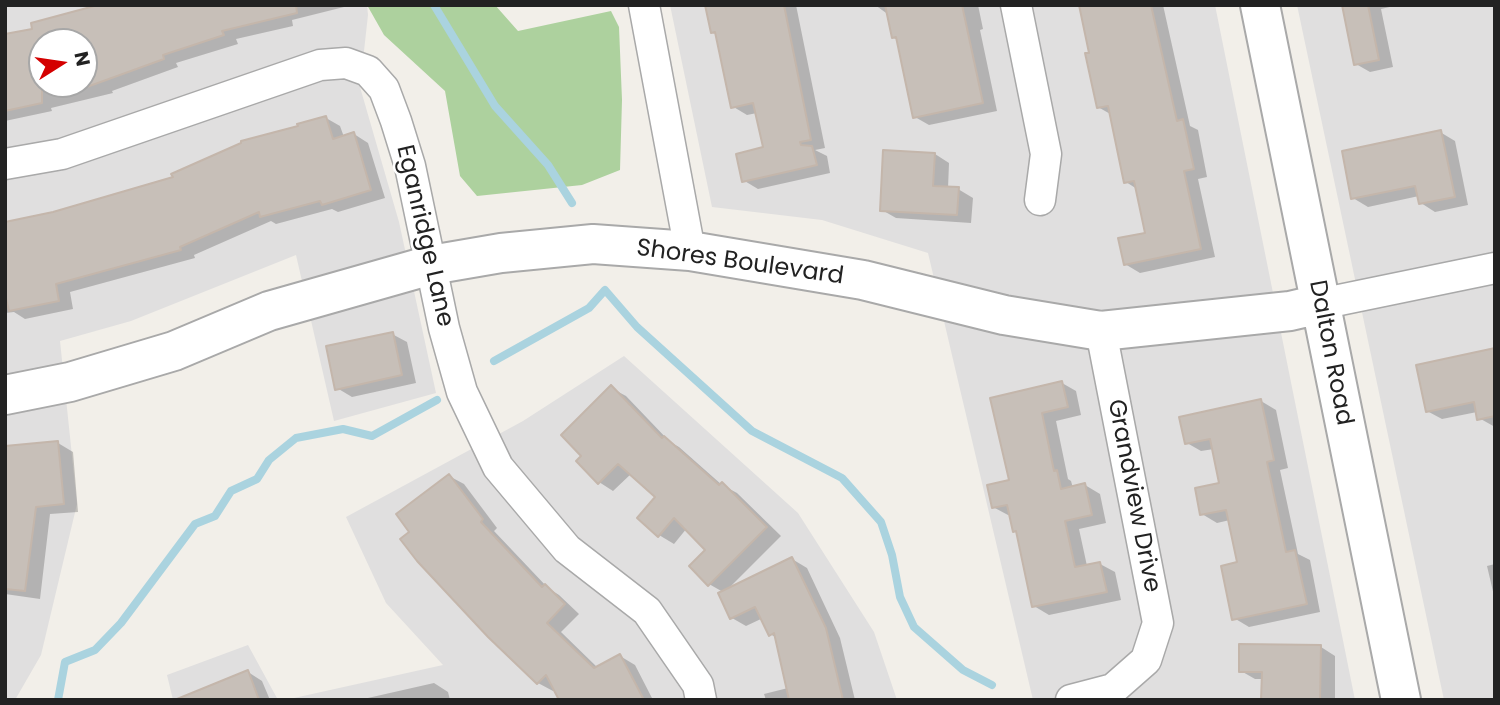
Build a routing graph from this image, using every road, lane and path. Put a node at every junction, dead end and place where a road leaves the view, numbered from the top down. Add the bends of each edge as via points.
1 (645, 5) edge
2 (1016, 5) edge
3 (1260, 5) edge
4 (5, 164) edge
5 (1040, 200) dead end
6 (690, 251) junction
7 (431, 265) junction
8 (1495, 268) edge
9 (1320, 304) junction
10 (1101, 331) junction
11 (5, 395) edge
12 (701, 700) edge
13 (1071, 700) edge
14 (1401, 700) edge

1 - 6 street
2 - 5 street via 1046,154
3 - 9 street, Dalton Road
4 - 7 street, Eganridge Lane via 62,154 320,65 346,63 368,71 384,89 410,166
6 - 7 street, Shores Boulevard via 593,244
6 - 10 street, Shores Boulevard via 863,280 1004,315
7 - 11 street, Shores Boulevard via 270,311 161,355 70,382
7 - 12 street, Eganridge Lane via 462,392 498,467 567,549 647,611 698,685
8 - 9 street
9 - 10 street, Shores Boulevard
9 - 14 street, Dalton Road
10 - 13 street, Grandview Drive via 1158,623 1146,660 1113,689

